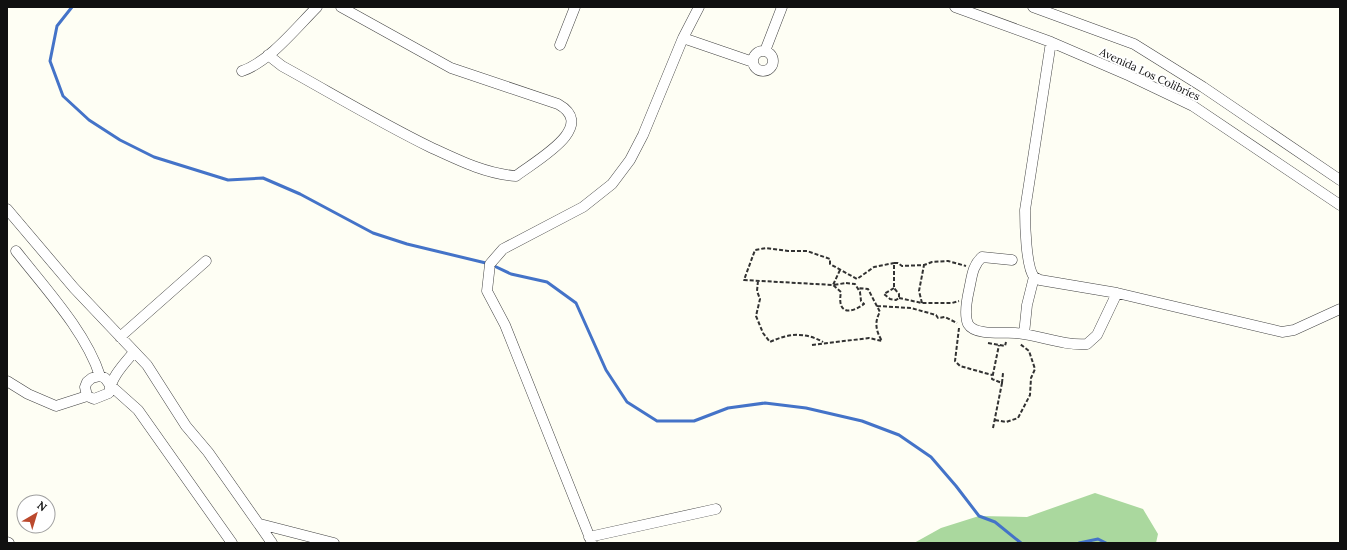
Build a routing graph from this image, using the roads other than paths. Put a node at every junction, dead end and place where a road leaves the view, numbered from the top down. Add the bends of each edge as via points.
1 (317, 7) edge
2 (341, 7) edge
3 (575, 7) edge
4 (699, 7) edge
5 (782, 7) edge
6 (954, 7) edge
7 (1033, 7) edge
8 (683, 38) junction
9 (1051, 42) junction
10 (560, 45) dead end
11 (765, 51) junction
12 (268, 55) junction
13 (753, 62) junction
14 (242, 71) dead end
15 (1340, 180) edge
16 (1340, 205) edge
17 (7, 209) edge
18 (16, 251) dead end
19 (1012, 260) dead end
20 (206, 261) dead end
21 (1034, 277) junction
22 (1117, 293) junction
23 (1340, 308) edge
24 (1024, 334) junction
25 (120, 337) junction
26 (134, 352) junction
27 (100, 376) junction
28 (7, 381) edge
29 (110, 385) junction
30 (87, 396) junction
31 (716, 509) dead end
32 (260, 524) junction
33 (591, 540) edge
34 (232, 543) edge
35 (272, 543) edge
36 (334, 543) edge

1 - 12 street
2 - 12 street via 451,68 558,104 572,117 572,128 565,139 516,176 502,175 479,168 397,131 282,66
3 - 10 street
4 - 8 street
5 - 11 street
6 - 9 street, Avenida Los Colibríes
7 - 15 street, Avenida Los Colibríes via 1134,44 1203,87
8 - 13 street
8 - 33 street via 643,136 630,160 612,184 583,206 503,249 490,264 487,291 505,325
9 - 16 street, Avenida Los Colibríes via 1193,106
9 - 21 street via 1025,210 1024,230 1029,268
11 - 13 street via 755,55
11 - 13 street via 773,58 771,68 757,69
12 - 14 street via 254,67
17 - 25 street via 74,288
18 - 27 street via 80,334 94,358
19 - 24 street via 982,257 974,264 966,315 968,324 982,332
20 - 25 street
21 - 22 street
21 - 24 street via 1027,304
22 - 23 street via 1282,332 1294,330
22 - 24 street via 1097,335 1087,344 1071,344
25 - 26 street
26 - 29 street
26 - 32 street via 147,366 186,426
27 - 29 street via 106,378
27 - 30 street via 87,382
28 - 30 street via 28,394 56,406
29 - 30 street via 108,393 102,397 94,399
29 - 34 street via 138,410
31 - 33 street
32 - 35 street
32 - 36 street

